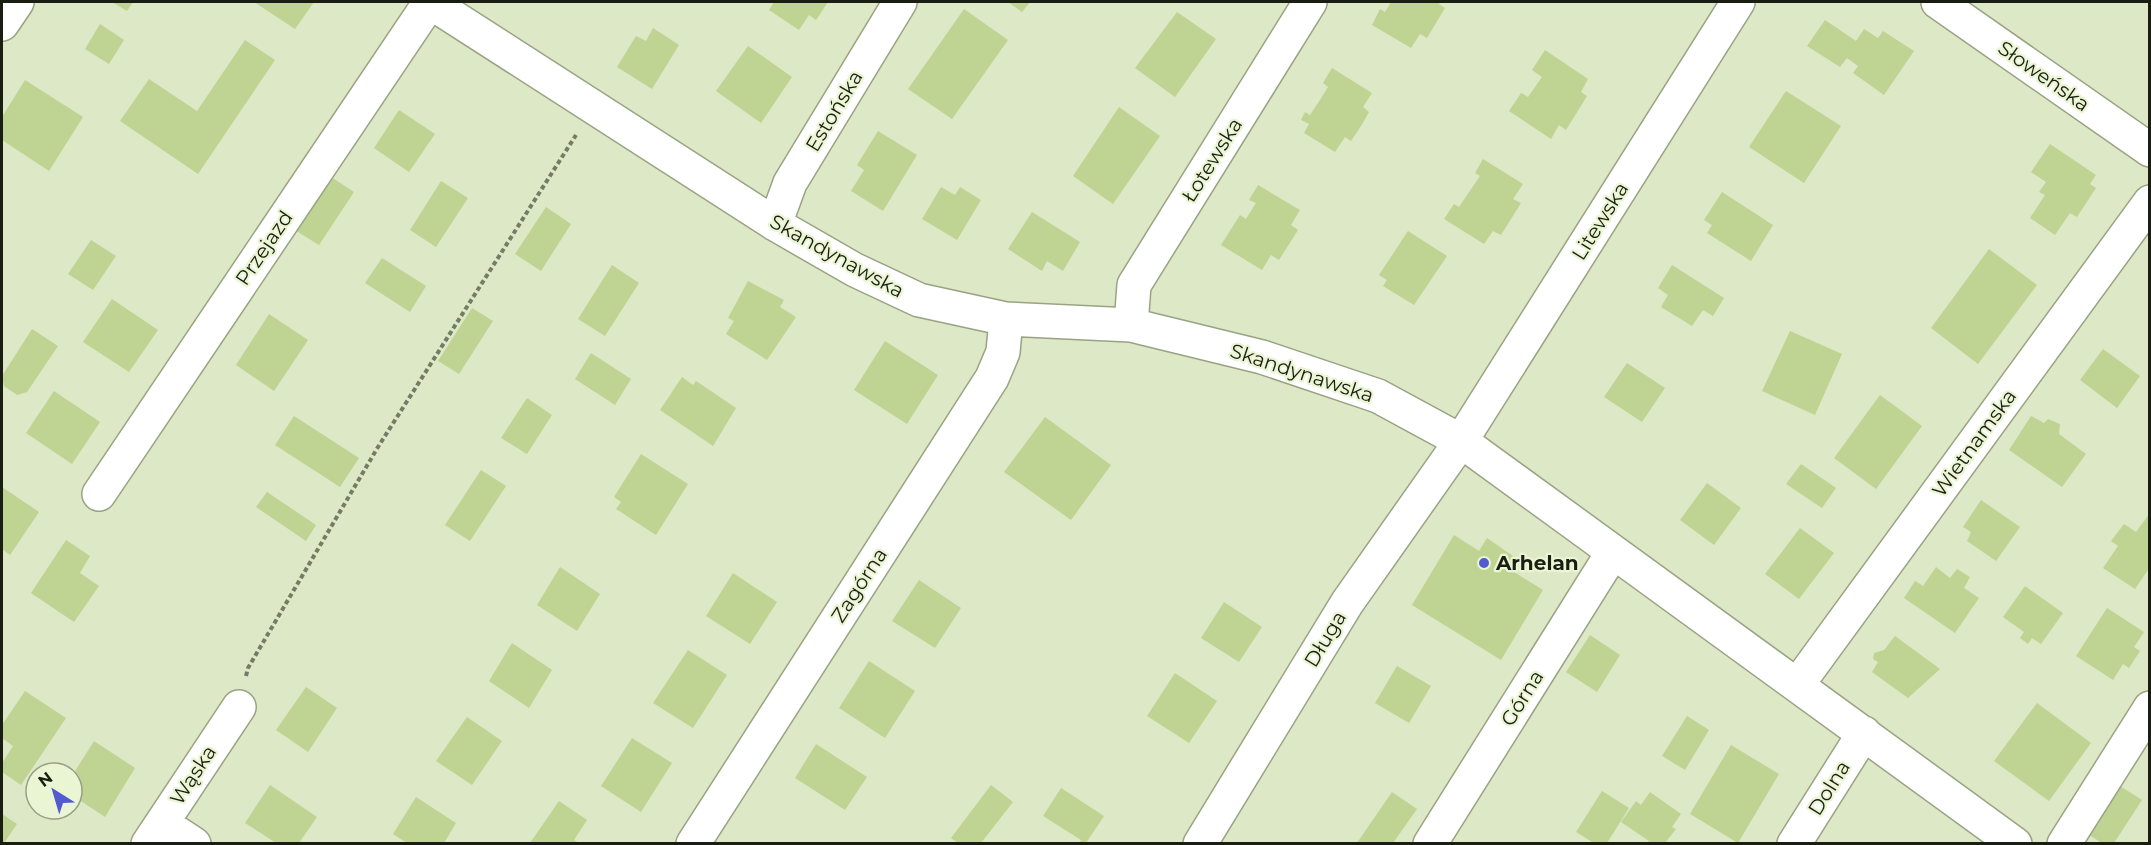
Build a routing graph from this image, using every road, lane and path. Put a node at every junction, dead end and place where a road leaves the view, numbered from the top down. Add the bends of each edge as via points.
1 (17, 2) edge
2 (430, 2) edge
3 (900, 2) edge
4 (1310, 2) edge
5 (1738, 2) edge
6 (1938, 2) edge
7 (466, 11) edge
8 (2, 24) edge
9 (594, 106) junction
10 (2150, 150) edge
11 (2150, 202) edge
12 (775, 224) junction
13 (1006, 319) junction
14 (1131, 325) junction
15 (1461, 441) junction
16 (99, 494) dead end
17 (1613, 552) junction
18 (1798, 684) junction
19 (239, 707) joint
20 (2150, 708) edge
21 (1864, 733) junction
22 (155, 833) edge
23 (194, 843) edge
24 (693, 843) edge
25 (1200, 843) edge
26 (1430, 843) edge
27 (1794, 843) edge
28 (2015, 843) edge
29 (2064, 843) edge

1 - 8 street
2 - 7 street, Skandynawska
2 - 16 street, Przejazd
3 - 12 street, Estońska via 790,183
4 - 14 street, Łotewska via 1134,285
5 - 15 street, Litewska
6 - 10 street, Słoweńska
7 - 9 street, Skandynawska
9 - 12 street, Skandynawska
9 - 19 path via 360,477 248,668
11 - 18 street, Wietnamska
12 - 13 street, Skandynawska via 855,270 919,300
13 - 14 street, Skandynawska
13 - 24 street, Zagórna via 1003,352 992,378
14 - 15 street, Skandynawska via 1262,357 1378,396
15 - 17 street
15 - 25 street, Długa via 1347,603
17 - 18 street
17 - 26 street, Górna
18 - 21 street
19 - 22 street, Wąska
20 - 29 street
21 - 27 street, Dolna
21 - 28 street
22 - 23 street

